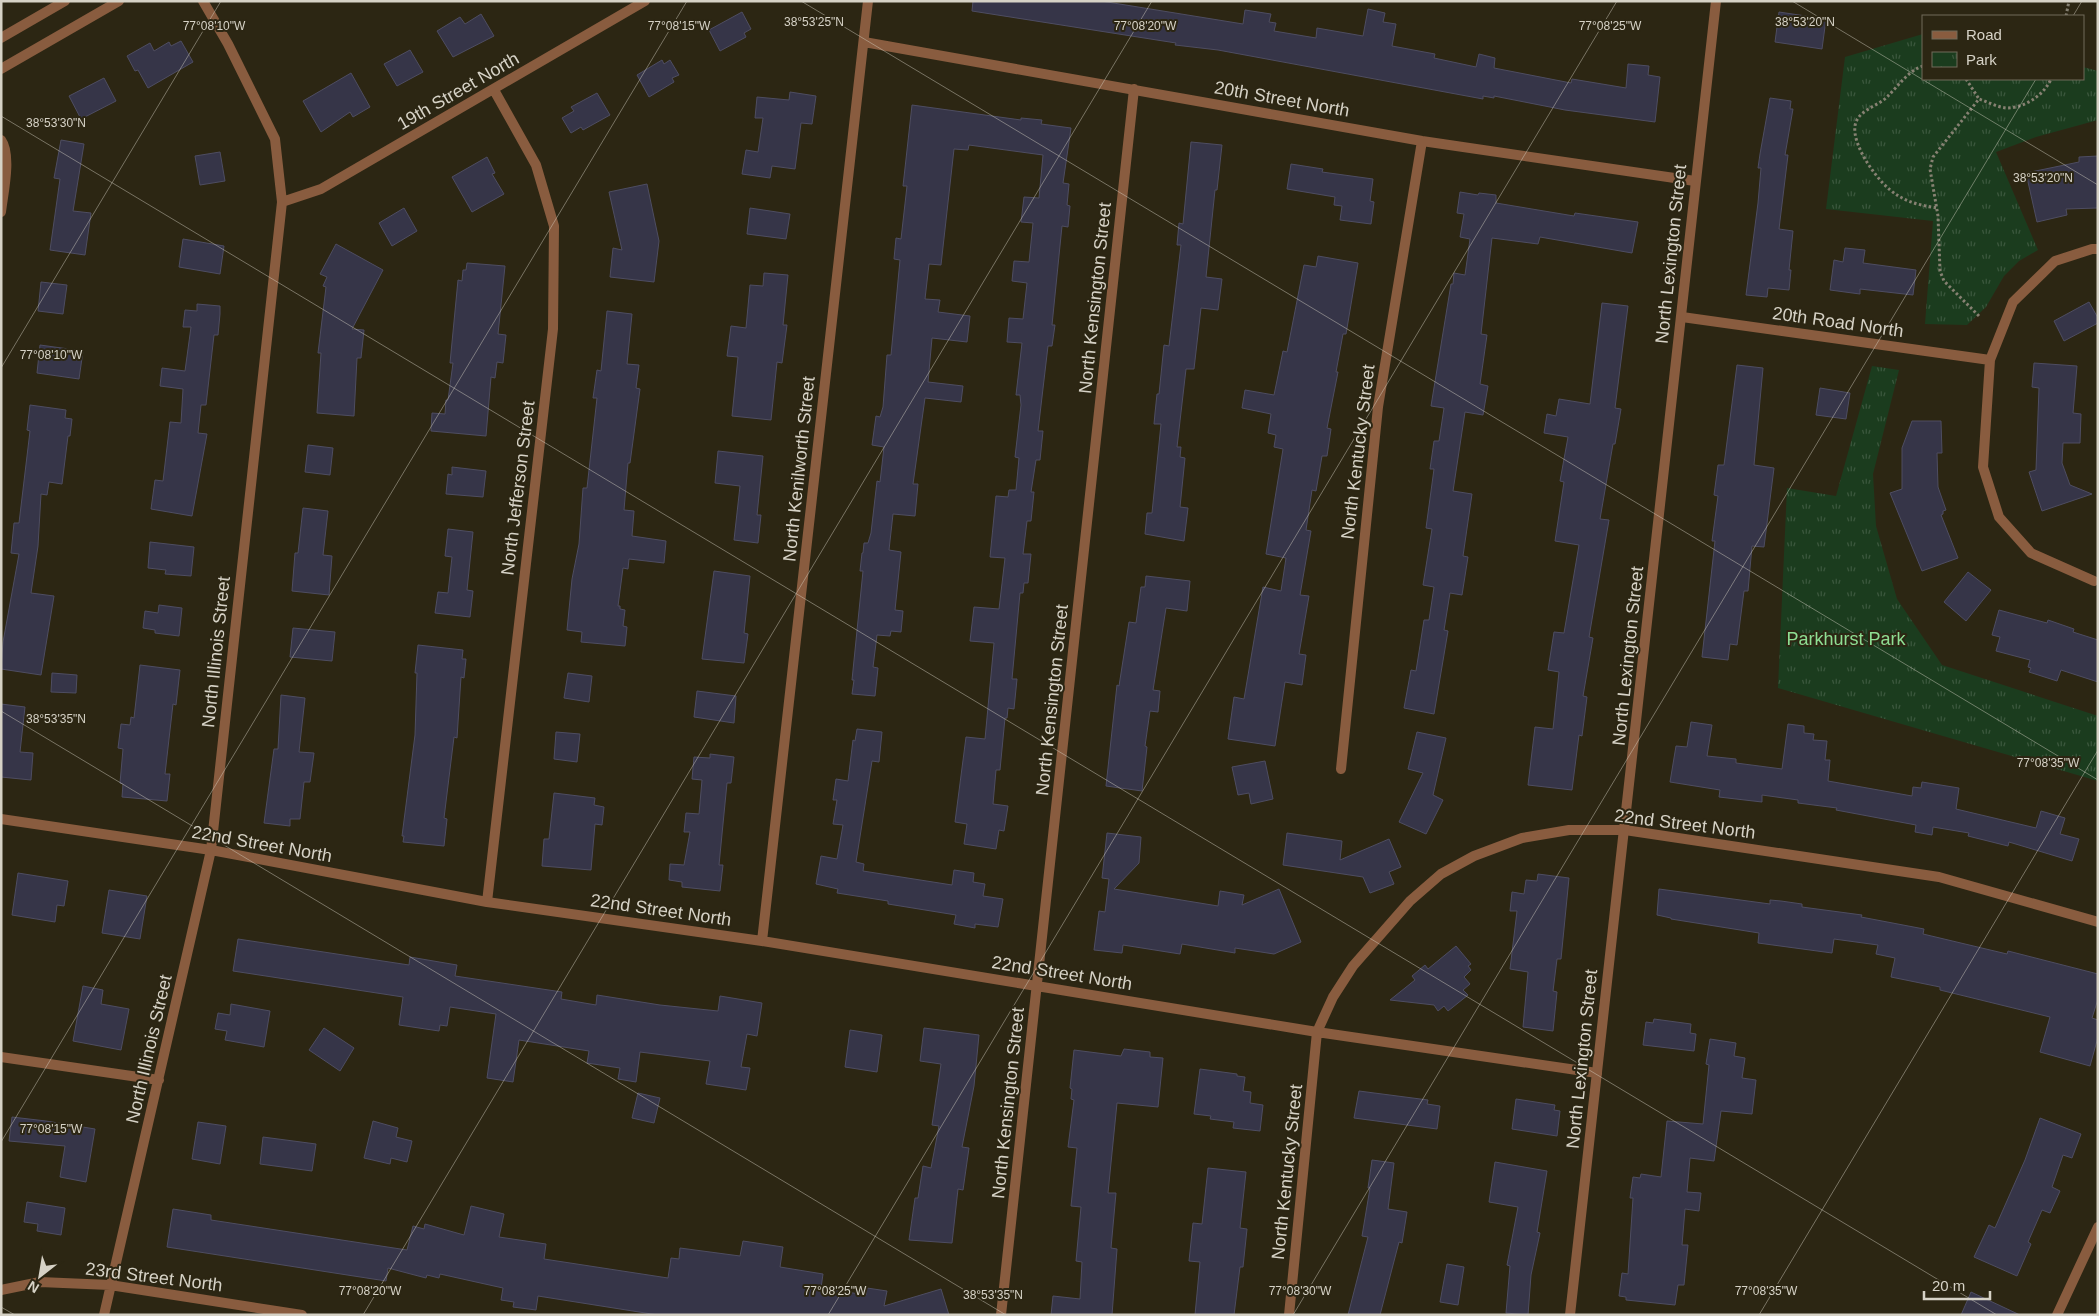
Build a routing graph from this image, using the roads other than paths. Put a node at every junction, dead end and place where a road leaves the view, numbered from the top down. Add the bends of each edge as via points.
1 (65, 1) edge
2 (119, 1) edge
3 (203, 1) edge
4 (646, 1) edge
5 (868, 1) edge
6 (1716, 1) edge
7 (1, 38) edge
8 (864, 42) junction
9 (1, 69) edge
10 (1134, 89) junction
11 (494, 90) junction
12 (1, 140) edge
13 (1422, 141) junction
14 (1695, 181) junction
15 (282, 202) junction
16 (1, 212) edge
17 (2098, 249) edge
18 (1682, 317) junction
19 (1990, 360) junction
20 (2094, 581) dead end
21 (1342, 769) dead end
22 (1, 819) edge
23 (1625, 830) junction
24 (211, 850) junction
25 (487, 902) junction
26 (2098, 922) edge
27 (762, 941) junction
28 (1037, 985) junction
29 (1317, 1032) junction
30 (1, 1057) edge
31 (1597, 1073) junction
32 (158, 1080) junction
33 (2098, 1227) edge
34 (110, 1285) junction
35 (1, 1290) edge
36 (104, 1315) edge
37 (302, 1315) edge
38 (1001, 1315) edge
39 (1290, 1315) edge
40 (1570, 1315) edge
41 (2056, 1315) edge

1 - 7 street
2 - 9 street
3 - 15 street, North Illinois Street via 275,139
4 - 11 street, 19th Street North
5 - 8 street, North Kenilworth Street
6 - 14 street, North Lexington Street
8 - 10 street, 20th Street North
8 - 27 street, North Kenilworth Street
10 - 13 street, 20th Street North
10 - 28 street, North Kensington Street
11 - 15 street, 19th Street North via 320,189
11 - 25 street, North Jefferson Street via 536,165 554,226 553,329
12 - 16 street via 6,170
13 - 14 street, 20th Street North
13 - 21 street, North Kentucky Street via 1378,408
14 - 18 street, North Lexington Street
15 - 24 street, North Illinois Street
17 - 19 street via 2055,261 2013,302
18 - 19 street, 20th Road North
18 - 23 street, North Lexington Street
19 - 20 street via 1983,467 1998,518 2031,553
22 - 24 street, 22nd Street North
23 - 26 street, 22nd Street North via 1939,877
23 - 29 street, 22nd Street North via 1569,830 1522,838 1474,856 1441,874 1410,901 1353,966 1333,997
23 - 31 street, North Lexington Street
24 - 25 street, 22nd Street North
24 - 32 street, North Illinois Street
25 - 27 street, 22nd Street North
27 - 28 street, 22nd Street North
28 - 29 street, 22nd Street North
28 - 38 street, North Kensington Street
29 - 31 street, 22nd Street North
29 - 39 street, North Kentucky Street
30 - 32 street
31 - 40 street, North Lexington Street
32 - 34 street, North Illinois Street
33 - 41 street
34 - 35 street, 23rd Street North via 40,1282
34 - 36 street, North Illinois Street
34 - 37 street, 23rd Street North

